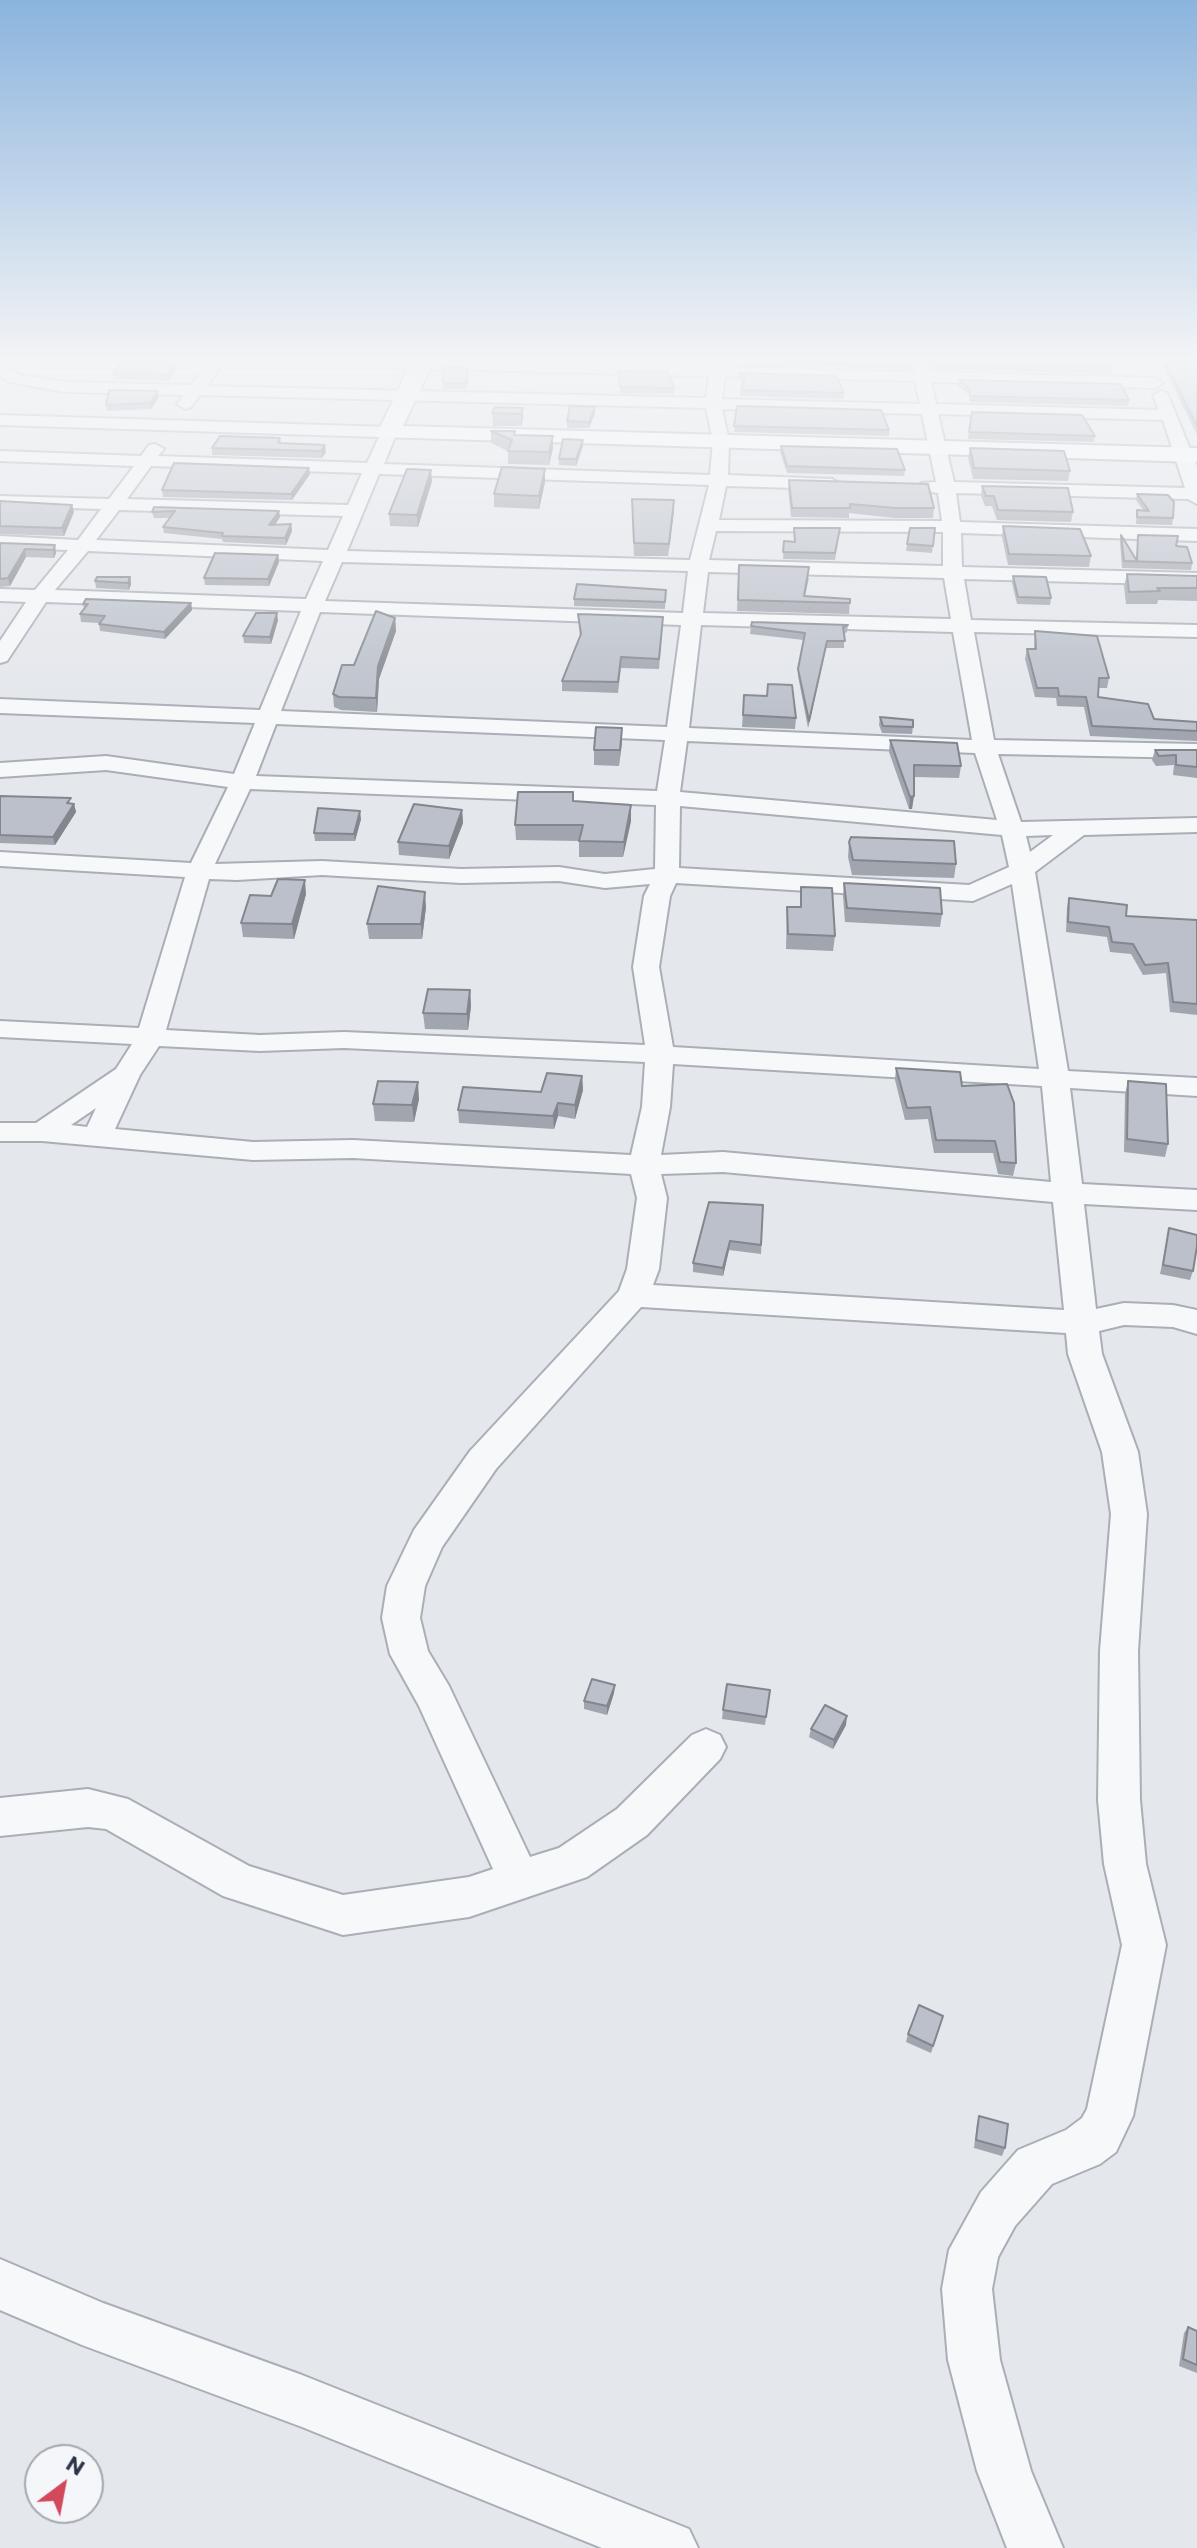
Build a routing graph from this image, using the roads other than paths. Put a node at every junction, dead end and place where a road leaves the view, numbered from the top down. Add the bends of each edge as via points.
1 (130, 481) edge
2 (368, 481) edge
3 (719, 481) edge
4 (771, 481) edge
5 (932, 481) edge
6 (855, 484) edge
7 (931, 487) junction
8 (1196, 496) edge
9 (0, 501) edge
10 (111, 505) junction
11 (354, 511) junction
12 (708, 525) junction
13 (952, 527) junction
14 (1197, 535) edge
15 (0, 542) edge
16 (84, 544) junction
17 (334, 556) junction
18 (699, 564) junction
19 (953, 573) junction
20 (1197, 579) edge
21 (0, 595) edge
22 (39, 597) junction
23 (313, 606) junction
24 (693, 618) junction
25 (962, 624) junction
26 (1197, 631) edge
27 (2, 650) edge
28 (0, 706) edge
29 (265, 719) junction
30 (677, 733) junction
31 (984, 747) junction
32 (1197, 751) edge
33 (0, 770) edge
34 (242, 782) junction
35 (668, 798) junction
36 (1197, 825) edge
37 (1079, 827) junction
38 (1012, 829) junction
39 (0, 859) edge
40 (1022, 870) junction
41 (199, 871) junction
42 (667, 875) junction
43 (0, 1029) edge
44 (150, 1038) junction
45 (660, 1053) junction
46 (126, 1075) junction
47 (1055, 1078) junction
48 (1197, 1087) edge
49 (0, 1132) edge
50 (42, 1132) junction
51 (97, 1137) junction
52 (644, 1165) junction
53 (1068, 1193) junction
54 (1197, 1200) edge
55 (633, 1295) junction
56 (1197, 1322) edge
57 (1083, 1323) junction
58 (706, 1747) dead end
59 (0, 1817) edge
60 (520, 1882) junction
61 (0, 2284) edge
62 (670, 2548) edge
63 (1035, 2548) edge

1 - 10 street
2 - 11 street
3 - 12 street
4 - 6 street
5 - 7 street
7 - 8 street
7 - 13 street
9 - 10 street
10 - 11 street
10 - 16 street
11 - 17 street
12 - 13 street
12 - 18 street
13 - 14 street
13 - 19 street
15 - 16 street
16 - 17 street
16 - 22 street
17 - 18 street
17 - 23 street
18 - 19 street
18 - 24 street
19 - 20 street
19 - 25 street
21 - 22 street
22 - 23 street
22 - 27 street
23 - 24 street
23 - 29 street
24 - 25 street
24 - 30 street
25 - 26 street
25 - 31 street
28 - 29 street
29 - 30 street
29 - 34 street
30 - 31 street
30 - 35 street
31 - 32 street
31 - 38 street
33 - 34 street via 106,763
34 - 35 street
34 - 41 street
35 - 38 street
35 - 42 street
36 - 37 street
37 - 38 street
37 - 40 street
38 - 40 street
39 - 41 street
40 - 42 street via 973,893
40 - 47 street
41 - 42 street via 322,868 461,876 559,874 605,881
41 - 44 street
42 - 45 street via 657,896 646,967
43 - 44 street
44 - 45 street
44 - 46 street
45 - 47 street
45 - 52 street
46 - 50 street
46 - 51 street
47 - 48 street
47 - 53 street
49 - 50 street
50 - 51 street
51 - 52 street via 253,1151 353,1149
52 - 53 street via 723,1162
52 - 55 street via 652,1198 643,1269
53 - 54 street
53 - 57 street
55 - 57 street
55 - 60 street via 483,1460 427,1540 406,1586 401,1618 409,1654 435,1698
56 - 57 street via 1124,1314
57 - 63 street via 1085,1354 1120,1452 1129,1514 1119,1651 1119,1800 1125,1864 1144,1945 1109,2116 1099,2135 1035,2167 998,2209 974,2250 967,2289 974,2360 1004,2471
58 - 60 street via 632,1822 572,1863
59 - 60 street via 88,1808 113,1812 238,1882 343,1915 469,1897
61 - 62 street

